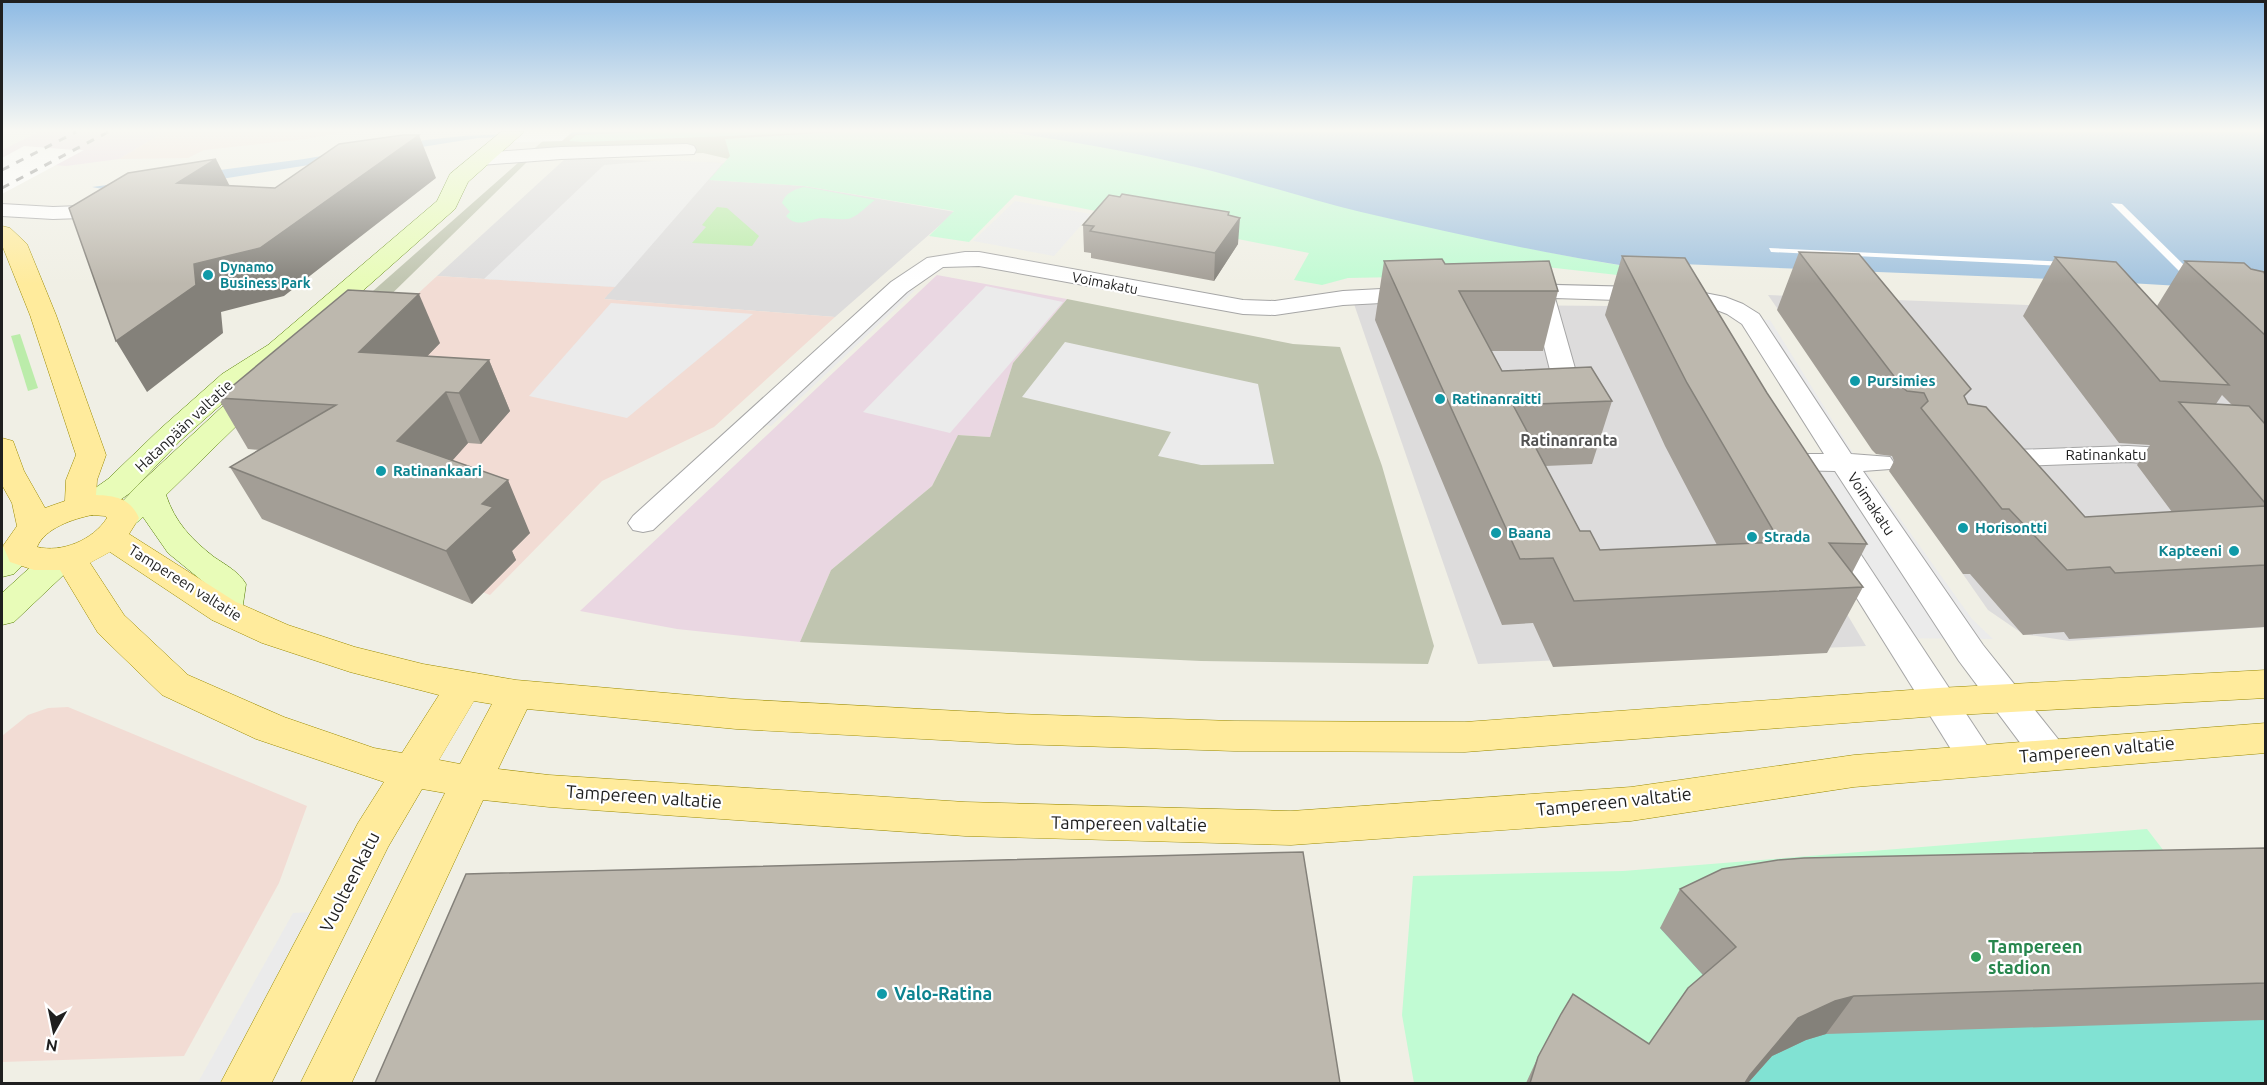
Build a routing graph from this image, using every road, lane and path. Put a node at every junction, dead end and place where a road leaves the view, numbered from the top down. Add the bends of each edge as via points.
1 (456, 183) edge
2 (126, 209) edge
3 (2, 210) edge
4 (103, 212) junction
5 (2, 231) edge
6 (1497, 292) edge
7 (1542, 292) junction
8 (1442, 294) edge
9 (1668, 294) junction
10 (1702, 327) edge
11 (278, 351) junction
12 (1513, 391) edge
13 (2265, 449) edge
14 (1967, 460) edge
15 (1842, 461) junction
16 (1880, 463) dead end
17 (4, 466) edge
18 (149, 492) junction
19 (87, 506) junction
20 (643, 523) dead end
21 (116, 527) junction
22 (18, 548) edge
23 (64, 558) junction
24 (224, 611) junction
25 (2, 613) edge
26 (2265, 684) edge
27 (464, 685) junction
28 (516, 694) junction
29 (2004, 698) junction
30 (1938, 702) junction
31 (2265, 738) edge
32 (2049, 754) junction
33 (1977, 760) junction
34 (411, 771) junction
35 (471, 782) junction
36 (245, 1083) edge
37 (325, 1083) edge

1 - 11 main road, Hatanpään valtatie via 447,204
2 - 4 street
3 - 4 street
4 - 5 street
5 - 19 main road via 15,244 44,315 91,455 80,483 79,498
6 - 7 street, Voimakatu
7 - 9 street, Voimakatu
7 - 12 street via 1565,380 1555,390
8 - 20 street, Voimakatu via 1343,298 1275,308 1243,307 979,259 945,259 926,264
9 - 10 street via 1688,309
9 - 15 street, Voimakatu via 1710,301 1751,319
11 - 18 main road, Hatanpään valtatie via 265,383
11 - 19 main road, Hatanpään valtatie via 232,380 119,486
13 - 14 street, Ratinankatu via 2216,459 2128,454
15 - 16 street
15 - 29 street, Voimakatu
15 - 30 street via 1779,452
17 - 22 main road via 28,503
18 - 21 main road, Hatanpään valtatie
18 - 24 main road via 167,534 230,584
19 - 21 main road, Tampereen valtatie via 112,506 120,511
19 - 22 main road via 57,515
21 - 23 main road via 96,546
21 - 24 main road, Tampereen valtatie via 159,567
22 - 23 main road via 30,559
23 - 25 main road
23 - 34 main road, Tampereen valtatie via 111,624 175,685 330,750
24 - 27 main road, Tampereen valtatie via 275,634 350,659
26 - 29 main road, Tampereen valtatie
27 - 28 main road, Tampereen valtatie
27 - 34 main road, Vuolteenkatu
28 - 30 main road, Tampereen valtatie via 860,722 1234,736 1465,737
28 - 35 main road
29 - 30 main road, Tampereen valtatie
29 - 32 street, Voimakatu
30 - 33 street
31 - 32 main road, Tampereen valtatie
32 - 33 main road, Tampereen valtatie
33 - 35 main road, Tampereen valtatie via 1854,771 1630,804 1291,828 965,819 549,791
34 - 35 main road, Tampereen valtatie
34 - 36 main road, Vuolteenkatu
35 - 37 main road

